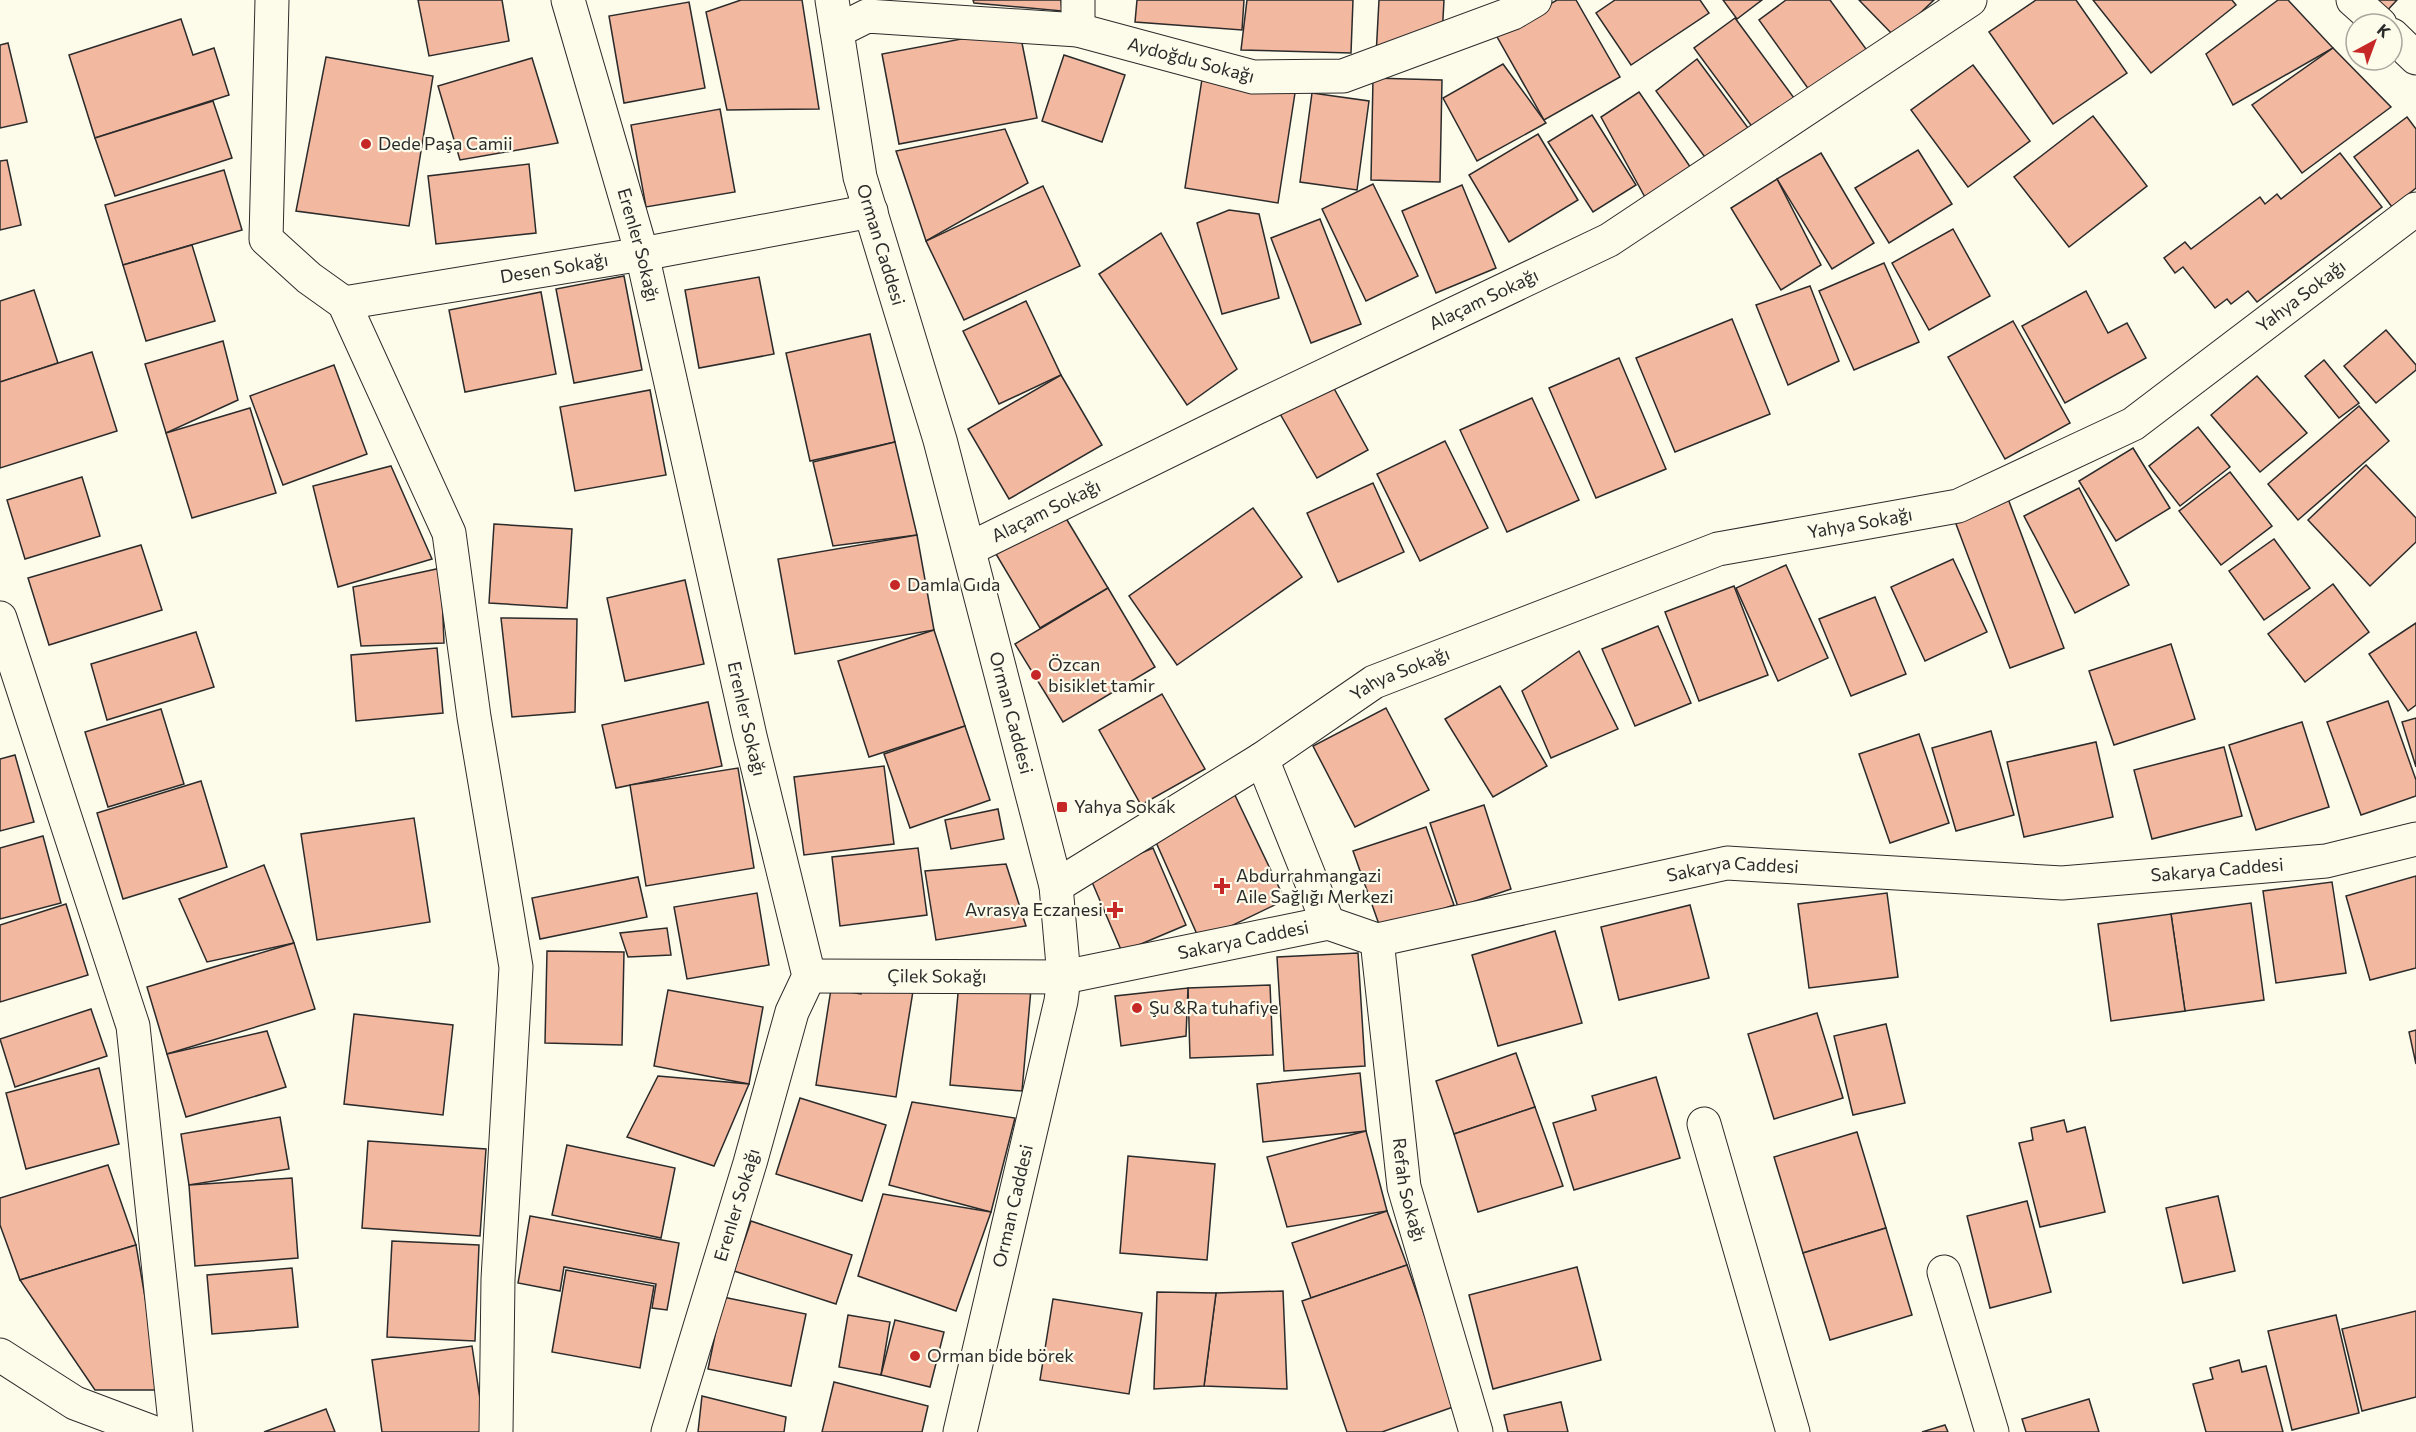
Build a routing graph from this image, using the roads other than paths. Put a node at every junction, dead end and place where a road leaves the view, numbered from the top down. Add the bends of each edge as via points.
1 (272, 0) edge
2 (568, 0) edge
3 (1535, 0) edge
4 (1970, 0) edge
5 (2353, 0) edge
6 (2366, 12) edge
7 (1078, 15) edge
8 (835, 16) edge
9 (2404, 46) edge
10 (2416, 58) edge
11 (2416, 209) edge
12 (871, 211) junction
13 (642, 254) junction
14 (344, 303) junction
15 (969, 549) junction
16 (0, 618) edge
17 (1262, 759) junction
18 (2416, 839) edge
19 (1056, 886) junction
20 (1328, 923) junction
21 (1377, 940) junction
22 (808, 976) junction
23 (1064, 977) junction
24 (1704, 1124) dead end
25 (1944, 1272) dead end
26 (0, 1355) edge
27 (152, 1432) edge
28 (176, 1432) edge
29 (496, 1432) edge
30 (668, 1432) edge
31 (960, 1432) edge
32 (1476, 1432) edge
33 (1792, 1432) edge
34 (1992, 1432) edge

1 - 14 street via 266,239
2 - 13 street, Erenler Sokağı
3 - 7 street, Aydoğdu Sokağı via 1513,13 1343,76 1253,77
4 - 15 street, Alaçam Sokağı via 1609,240
5 - 6 street
7 - 8 street, Aydoğdu Sokağı
8 - 12 street, Orman Caddesi via 860,177
9 - 10 street
11 - 17 street, Yahya Sokağı via 2133,424 1958,506 1718,549 1374,682
12 - 13 street, Desen Sokağı
12 - 15 street, Orman Caddesi
13 - 14 street, Desen Sokağı
13 - 22 street, Erenler Sokağı
14 - 29 street via 449,533 474,717 516,967 498,1279
15 - 19 street, Orman Caddesi
16 - 28 street via 133,1026
17 - 19 street, Yahya Sokağı
17 - 20 street
18 - 21 street, Sakarya Caddesi via 2326,861 2062,883 1727,863
19 - 23 street, Orman Caddesi
20 - 21 street, Sakarya Caddesi
20 - 23 street, Sakarya Caddesi
21 - 32 street, Refah Sokağı via 1404,1187
22 - 23 street, Çilek Sokağı
22 - 30 street, Erenler Sokağı via 792,1012
23 - 31 street, Orman Caddesi
24 - 33 street
25 - 34 street
26 - 27 street via 75,1403

